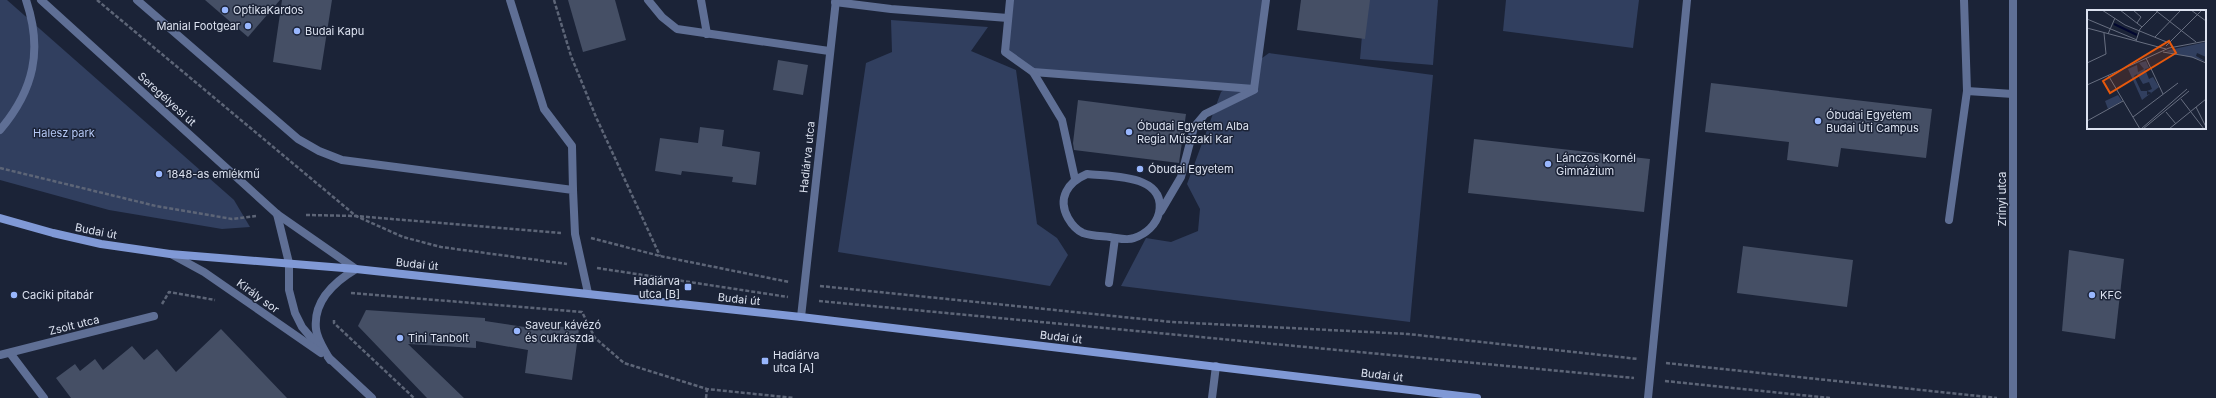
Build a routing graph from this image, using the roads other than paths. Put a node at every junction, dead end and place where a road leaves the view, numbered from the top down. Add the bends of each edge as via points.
1 (26, 0) edge
2 (41, 0) edge
3 (138, 0) edge
4 (510, 0) edge
5 (648, 0) edge
6 (701, 0) edge
7 (1010, 0) edge
8 (1266, 0) edge
9 (1687, 0) edge
10 (1964, 0) edge
11 (2013, 0) edge
12 (836, 1) edge
13 (1008, 18) junction
14 (707, 34) junction
15 (829, 51) junction
16 (1033, 72) junction
17 (1254, 90) junction
18 (1967, 91) junction
19 (2013, 94) junction
20 (0, 130) edge
21 (1075, 179) junction
22 (573, 190) junction
23 (277, 214) junction
24 (1158, 215) junction
25 (0, 218) edge
26 (1949, 220) dead end
27 (1115, 238) junction
28 (170, 254) junction
29 (289, 263) junction
30 (356, 269) junction
31 (1110, 283) dead end
32 (588, 293) junction
33 (154, 316) road end
34 (801, 317) junction
35 (10, 353) junction
36 (0, 355) edge
37 (330, 360) junction
38 (1216, 366) junction
39 (44, 398) edge
40 (372, 398) edge
41 (1212, 398) edge
42 (1477, 398) edge
43 (1648, 398) edge
44 (2013, 398) edge

1 - 20 street via 34,38 34,60 30,81 24,97
2 - 23 street, Seregélyesi út
3 - 22 street via 298,139 319,151 342,160
4 - 22 street via 544,109 572,146
5 - 14 street via 662,17 677,29
6 - 14 street
7 - 13 street
8 - 17 street
9 - 43 street
10 - 18 street
11 - 19 street, Zrínyi utca
12 - 13 street via 891,9
12 - 15 street, Hadiárva utca
13 - 16 street via 1005,52
14 - 15 street
15 - 34 street, Hadiárva utca
16 - 17 street
16 - 21 street via 1062,120
17 - 24 street via 1206,114 1194,127 1181,177
18 - 19 street
18 - 26 street
19 - 44 street, Zrínyi utca
21 - 24 street via 1087,174 1134,179 1147,184 1156,192 1160,204
21 - 27 street via 1063,195 1063,206 1073,227 1084,233
22 - 32 street via 575,234
23 - 29 street
23 - 30 street, Seregélyesi út
24 - 27 street via 1152,227 1142,235 1130,240
25 - 28 main road, Budai út via 74,238
27 - 31 street
28 - 29 main road, Budai út
28 - 37 street, Király sor via 204,272
29 - 30 main road, Budai út
29 - 37 street, Király sor via 289,290 295,313 302,327
30 - 32 main road, Budai út
30 - 37 street, Király sor via 334,283 319,306 316,330
32 - 34 main road, Budai út
33 - 35 street, Zsolt utca
34 - 38 main road, Budai út
35 - 36 street, Zsolt utca
35 - 39 street
37 - 40 street, Király sor
38 - 41 street
38 - 42 main road, Budai út

